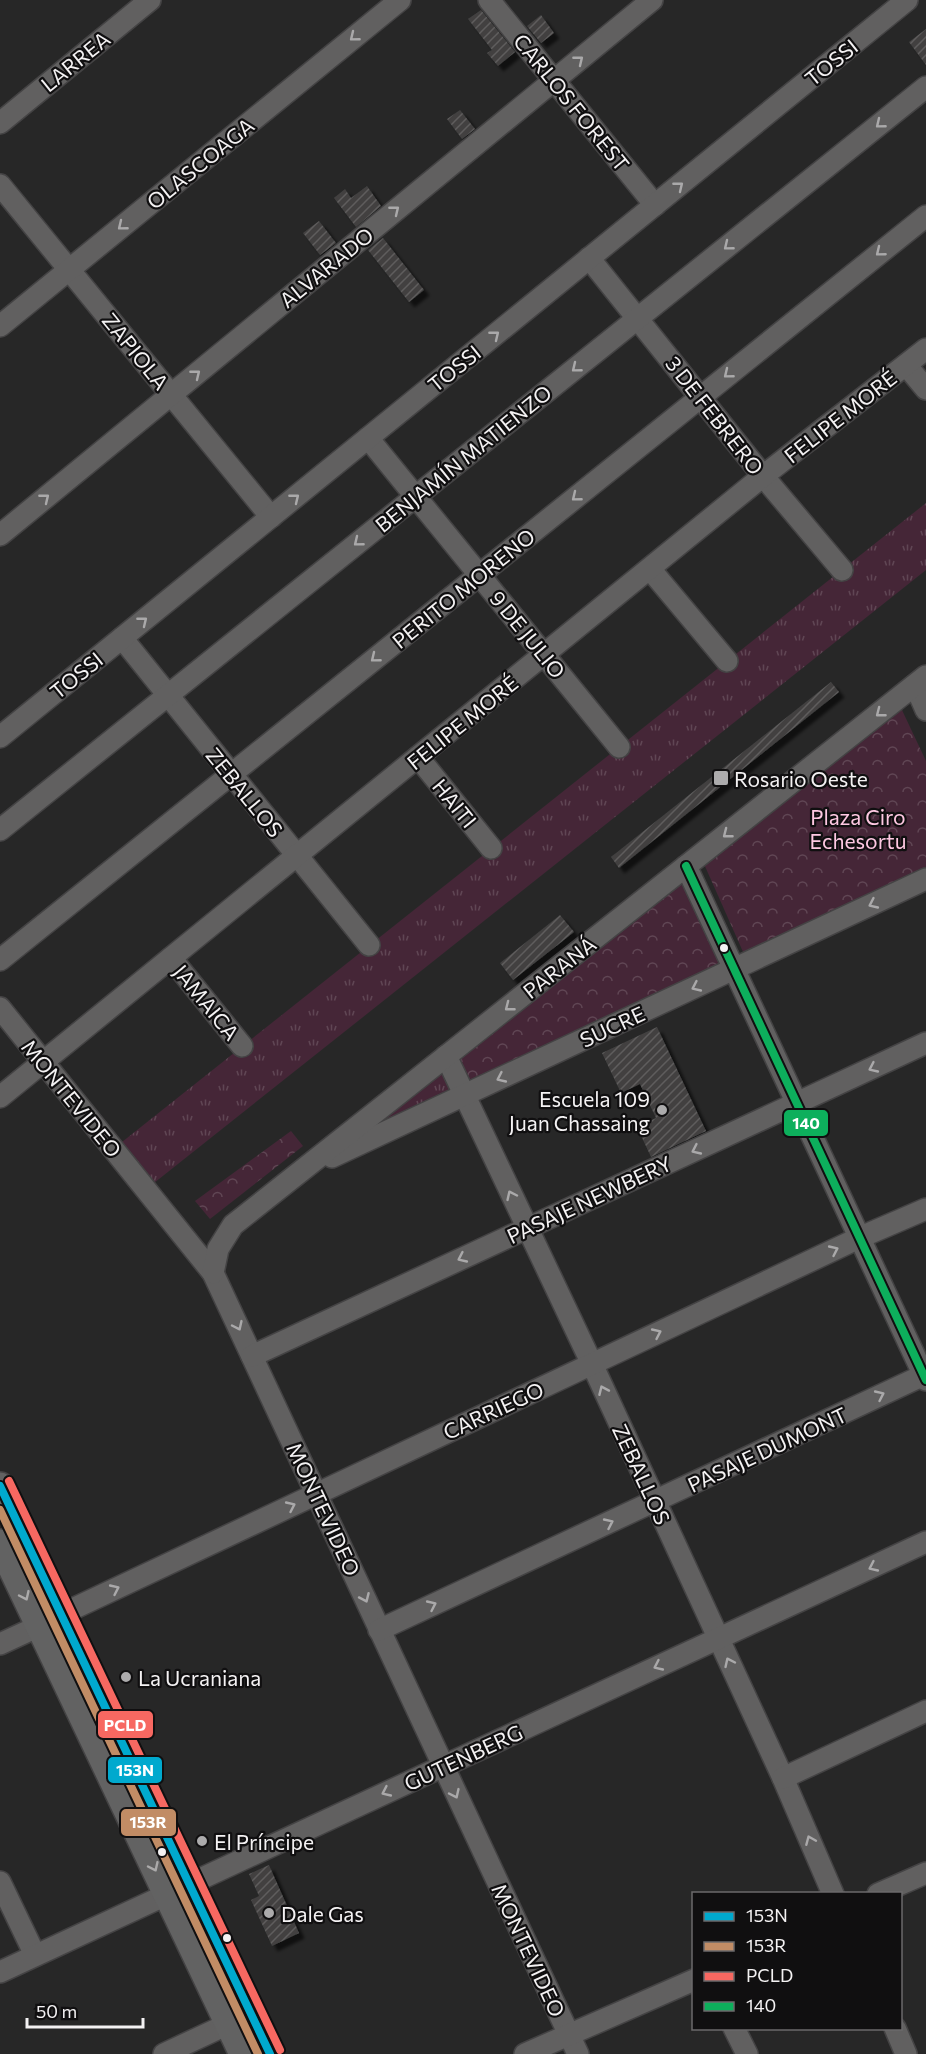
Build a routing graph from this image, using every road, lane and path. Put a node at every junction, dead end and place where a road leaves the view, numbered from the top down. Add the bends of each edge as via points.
1 (150, 0) edge
2 (400, 0) edge
3 (489, 0) edge
4 (652, 0) edge
5 (907, 0) edge
6 (554, 80) junction
7 (926, 87) edge
8 (0, 123) edge
9 (0, 185) edge
10 (655, 205) junction
11 (926, 216) edge
12 (590, 258) junction
13 (69, 269) junction
14 (638, 318) junction
15 (0, 326) edge
16 (926, 349) edge
17 (906, 364) junction
18 (926, 389) edge
19 (171, 394) junction
20 (700, 397) junction
21 (368, 438) junction
22 (763, 476) junction
23 (416, 496) junction
24 (271, 517) junction
25 (0, 535) edge
26 (650, 569) junction
27 (842, 570) dead end
28 (479, 575) junction
29 (122, 638) junction
30 (544, 655) junction
31 (727, 661) dead end
32 (920, 681) edge
33 (168, 695) junction
34 (926, 710) edge
35 (0, 737) edge
36 (619, 747) dead end
37 (418, 757) junction
38 (231, 774) junction
39 (0, 830) edge
40 (491, 848) dead end
41 (297, 856) junction
42 (686, 866) junction
43 (926, 879) edge
44 (369, 945) dead end
45 (171, 958) junction
46 (0, 960) edge
47 (734, 970) junction
48 (0, 1008) edge
49 (926, 1043) edge
50 (242, 1046) dead end
51 (446, 1056) junction
52 (43, 1062) junction
53 (465, 1095) junction
54 (0, 1097) edge
55 (796, 1103) junction
56 (299, 1173) junction
57 (926, 1209) edge
58 (527, 1228) junction
59 (861, 1237) junction
60 (213, 1273) junction
61 (252, 1356) junction
62 (592, 1364) junction
63 (925, 1376) edge
64 (0, 1486) edge
65 (317, 1494) junction
66 (654, 1501) junction
67 (926, 1542) edge
68 (0, 1544) edge
69 (50, 1620) junction
70 (379, 1630) junction
71 (718, 1639) junction
72 (0, 1644) edge
73 (926, 1711) edge
74 (442, 1766) junction
75 (783, 1778) junction
76 (926, 1873) edge
77 (0, 1882) edge
78 (179, 1888) junction
79 (833, 1892) edge
80 (880, 1892) edge
81 (35, 1955) junction
82 (0, 1972) edge
83 (692, 1980) edge
84 (228, 2024) junction
85 (735, 2030) edge
86 (896, 2030) edge
87 (568, 2034) junction
88 (164, 2054) edge
89 (243, 2054) edge
90 (270, 2054) edge
91 (525, 2054) edge
92 (578, 2054) edge
93 (747, 2054) edge
94 (906, 2054) edge

1 - 8 street, LARREA
2 -> 13 street, OLASCOAGA
3 - 6 street, CARLOS FOREST
6 -> 4 street, ALVARADO
10 -> 5 street, TOSSI
6 - 10 street, CARLOS FOREST
19 -> 6 street, ALVARADO
7 -> 14 street, BENJAMÍN MATIENZO
9 - 13 street, ZAPIOLA
10 - 12 street, TOSSI
11 -> 20 street, PERITO MORENO
12 - 14 street, 3 DE FEBRERO
21 -> 12 street, TOSSI
13 - 15 street, OLASCOAGA
13 - 19 street, ZAPIOLA
14 - 20 street, 3 DE FEBRERO
14 -> 23 street, BENJAMÍN MATIENZO
16 - 17 street, FELIPE MORÉ
17 - 18 street
17 - 22 street, FELIPE MORÉ
19 - 24 street, ZAPIOLA
25 -> 19 street, ALVARADO
20 - 22 street, 3 DE FEBRERO
20 -> 28 street, PERITO MORENO
21 - 23 street, 9 DE JULIO
24 -> 21 street, TOSSI
22 - 26 street, FELIPE MORÉ
22 - 27 street, 3 DE FEBRERO
23 - 28 street, 9 DE JULIO
23 -> 33 street, BENJAMÍN MATIENZO
29 -> 24 street, TOSSI
26 - 30 street, FELIPE MORÉ
26 - 31 street
28 - 30 street, 9 DE JULIO
28 -> 38 street, PERITO MORENO
29 - 33 street, ZEBALLOS
29 - 35 street, TOSSI
30 - 36 street, 9 DE JULIO
30 - 37 street, FELIPE MORÉ
32 - 34 street
32 -> 42 street, PARANÁ
33 - 38 street, ZEBALLOS
33 - 39 street, BENJAMÍN MATIENZO
37 - 40 street, HAITI
37 - 41 street, FELIPE MORÉ
38 - 41 street, ZEBALLOS
38 - 46 street, PERITO MORENO
41 - 44 street, ZEBALLOS
41 - 45 street, FELIPE MORÉ
42 - 47 street
42 -> 51 street, PARANÁ
43 -> 47 street, SUCRE
45 - 50 street, JAMAICA
45 - 52 street, FELIPE MORÉ
47 -> 53 street, SUCRE
47 - 55 street
48 - 52 street, MONTEVIDEO
49 -> 55 street, PASAJE NEWBERY
51 - 53 street, ZEBALLOS
51 - 56 street, PARANÁ
52 - 54 street, FELIPE MORÉ
52 - 60 street, MONTEVIDEO
53 - 56 street, SUCRE
58 -> 53 street, ZEBALLOS
55 -> 58 street, PASAJE NEWBERY
55 - 59 street
56 - 60 street, PARANÁ via 233,1225 218,1249
57 - 59 street, CARRIEGO
58 -> 61 street, PASAJE NEWBERY
58 - 62 street, ZEBALLOS
62 -> 59 street, CARRIEGO
59 - 63 street
60 -> 61 street, MONTEVIDEO
61 - 65 street, MONTEVIDEO
62 - 65 street, CARRIEGO
66 -> 62 street, ZEBALLOS
66 -> 63 street, PASAJE DUMONT
64 - 69 main road
69 -> 65 street, CARRIEGO
65 -> 70 street, MONTEVIDEO
70 -> 66 street, PASAJE DUMONT
66 - 71 street, ZEBALLOS
67 -> 71 street, GUTENBERG
68 -> 69 main road
69 - 72 street, CARRIEGO
69 - 78 main road
70 - 74 street, MONTEVIDEO
71 -> 74 street, GUTENBERG
75 -> 71 street, ZEBALLOS
73 - 75 street
74 -> 78 street, GUTENBERG
74 -> 87 street, MONTEVIDEO
79 -> 75 street, ZEBALLOS
76 - 80 street
77 - 81 street
78 - 81 street, GUTENBERG
78 - 84 main road
78 - 90 main road
81 - 82 street, GUTENBERG
83 - 87 street
84 - 88 street
84 - 89 main road
85 - 93 street
86 - 94 street
87 - 91 street
87 - 92 street, MONTEVIDEO

